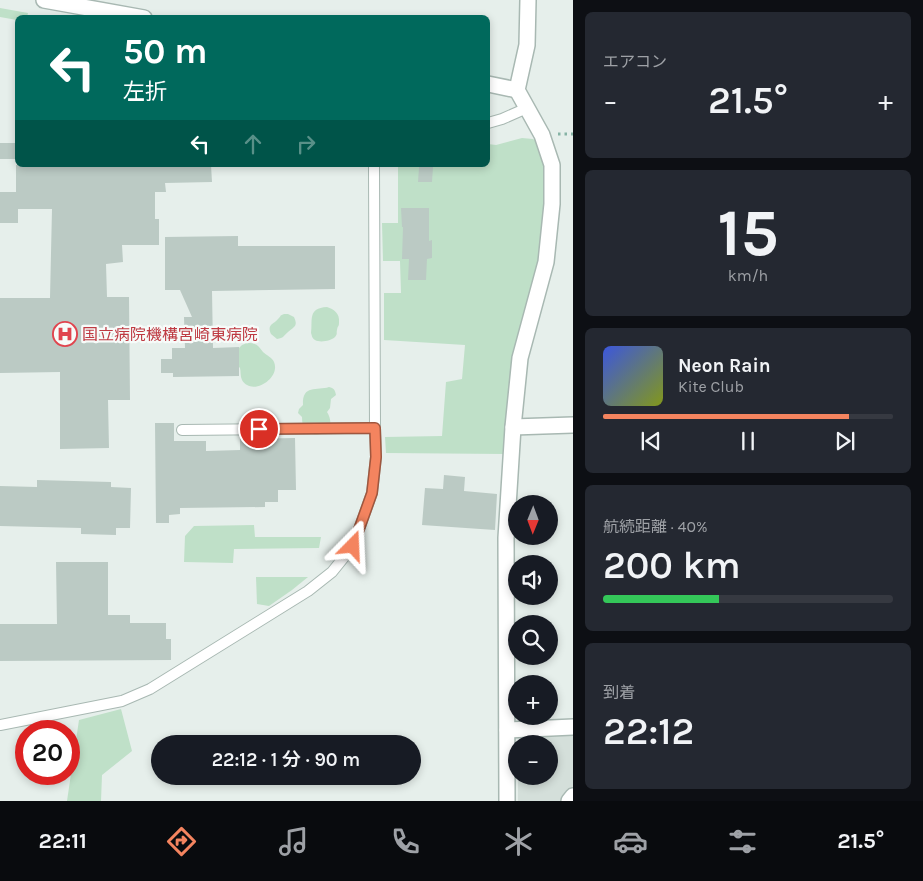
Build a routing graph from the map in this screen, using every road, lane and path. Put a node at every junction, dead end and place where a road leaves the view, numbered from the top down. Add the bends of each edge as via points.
1 (44, 0) edge
2 (528, 0) edge
3 (127, 15) edge
4 (490, 84) edge
5 (517, 90) junction
6 (527, 108) junction
7 (490, 122) edge
8 (374, 167) edge
9 (573, 426) edge
10 (512, 427) junction
11 (375, 428) junction
12 (182, 430) dead end
13 (0, 725) edge
14 (573, 727) edge
15 (507, 730) junction
16 (573, 796) edge
17 (507, 801) edge
18 (569, 801) edge

1 - 3 street
2 - 5 street via 527,45
4 - 5 street
5 - 6 street
6 - 7 lane
6 - 10 street via 542,135 552,165 552,204 546,262 520,358
8 - 11 lane
9 - 10 street
10 - 15 street via 506,538
11 - 12 lane
11 - 13 lane via 372,493 353,546 332,572 300,596 150,689 122,701
14 - 15 street
15 - 17 street
16 - 18 street

